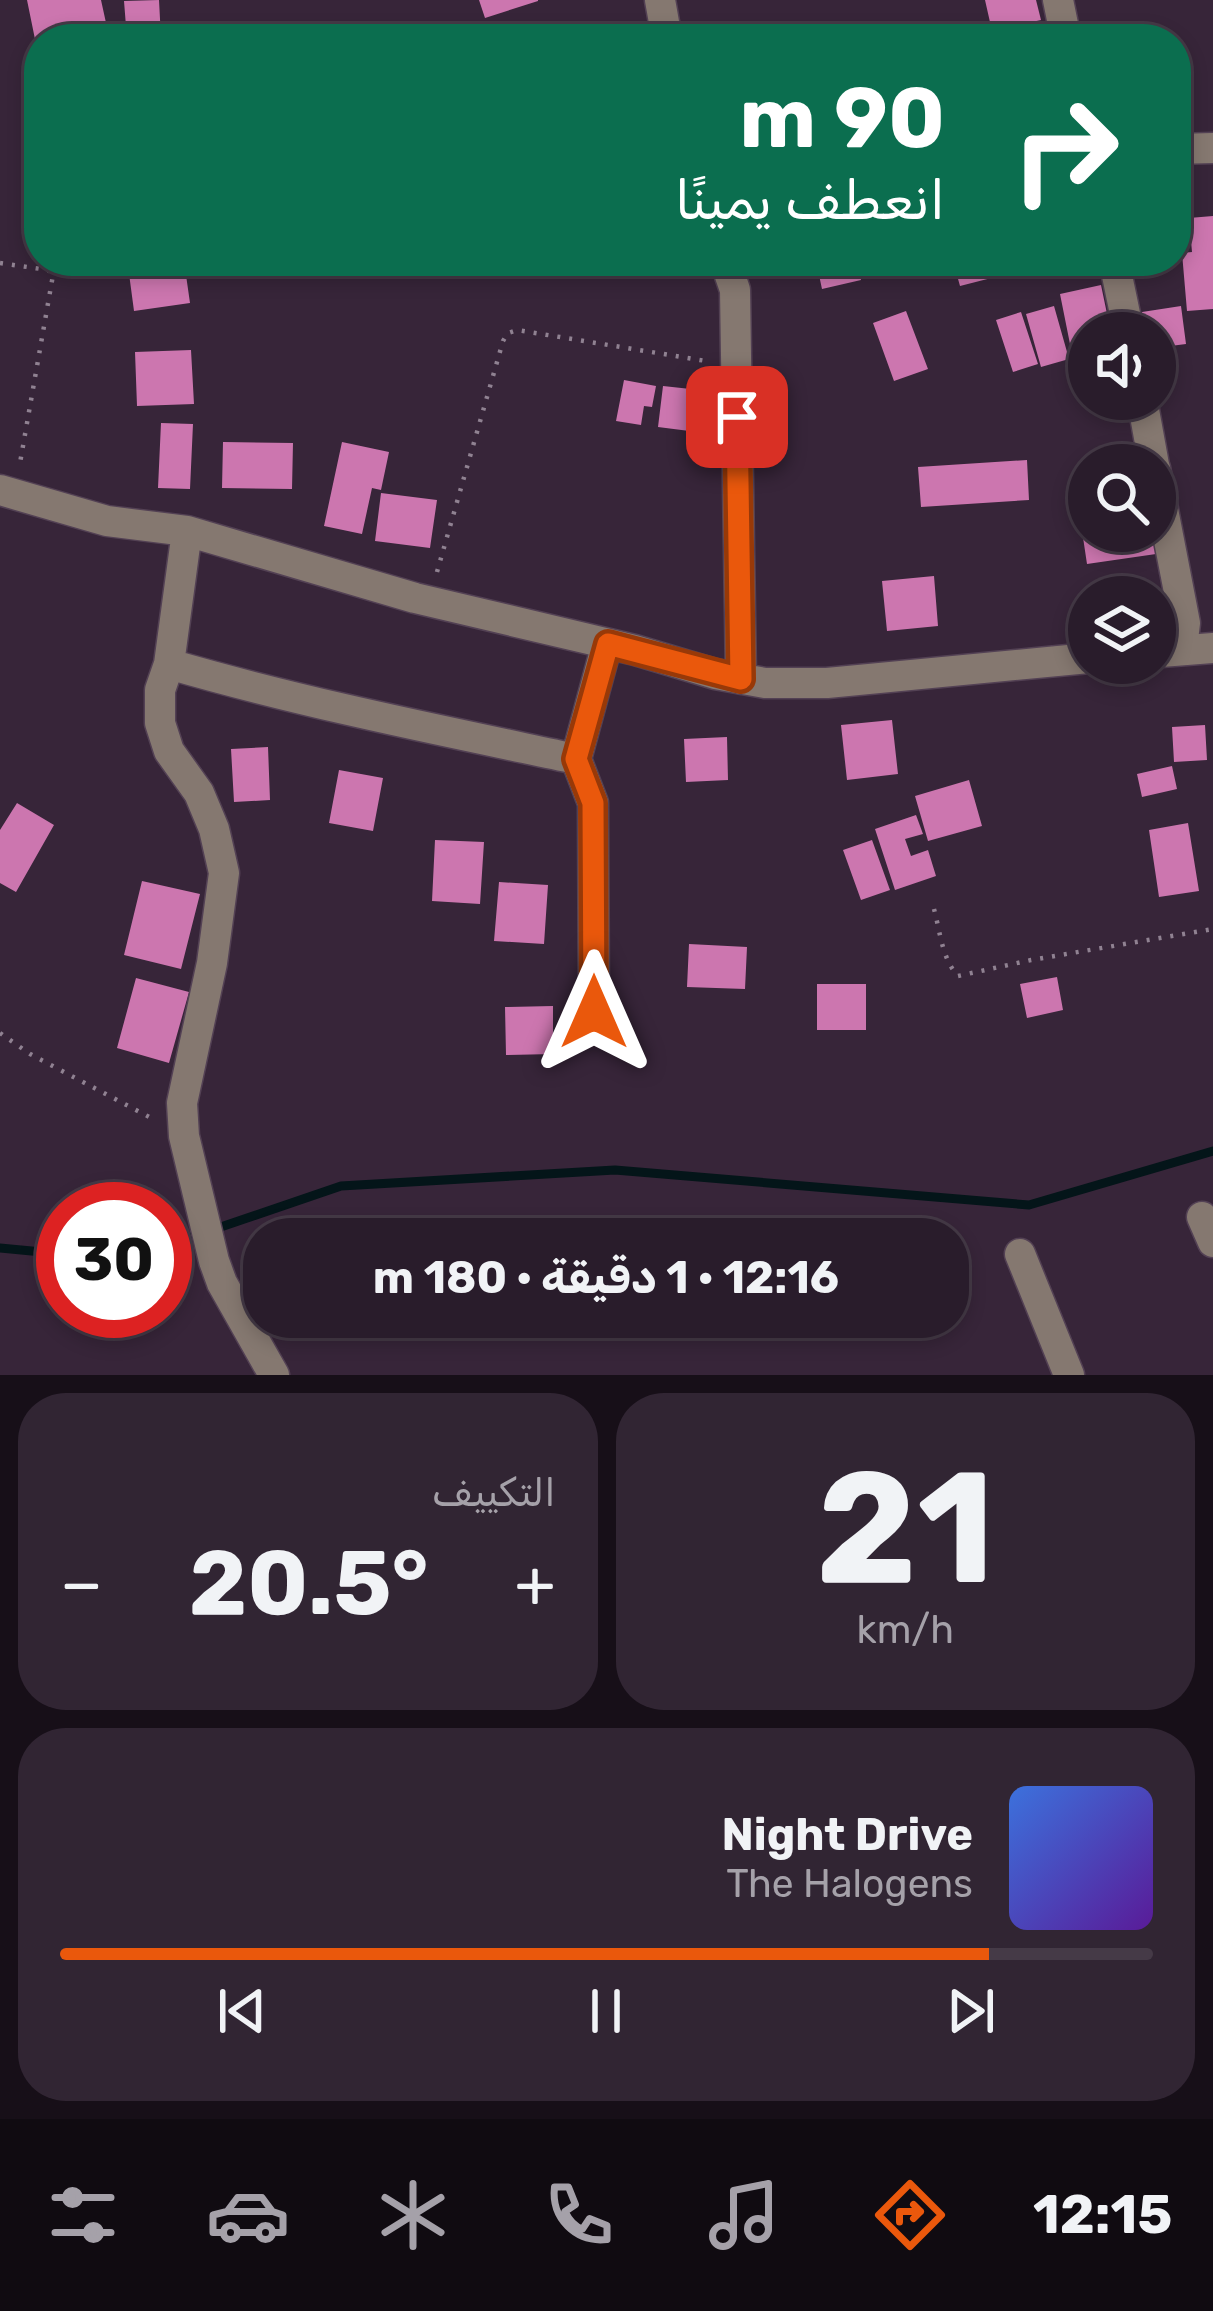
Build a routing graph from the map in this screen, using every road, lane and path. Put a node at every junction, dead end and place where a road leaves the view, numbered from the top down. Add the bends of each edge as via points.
1 (53, 276) edge
2 (730, 276) edge
3 (1117, 276) edge
4 (1125, 312) edge
5 (736, 366) junction
6 (7, 492) edge
7 (187, 532) junction
8 (1176, 579) edge
9 (429, 601) junction
10 (608, 644) junction
11 (1176, 645) edge
12 (1213, 648) edge
13 (1176, 650) edge
14 (1068, 660) edge
15 (169, 664) junction
16 (741, 679) junction
17 (576, 759) junction
18 (934, 909) dead end
19 (1213, 929) edge
20 (594, 1012) dead end
21 (0, 1033) edge
22 (184, 1136) junction
23 (1020, 1254) dead end
24 (274, 1375) edge
25 (1069, 1375) edge

1 - 6 path
2 - 5 street
3 - 4 street
5 - 9 path via 508,333
5 - 16 street
6 - 7 street via 107,521
7 - 9 street
7 - 15 street
8 - 11 street via 1184,622
9 - 10 street
10 - 16 street
10 - 17 street
12 - 13 street
14 - 16 street via 827,683
15 - 17 street
15 - 22 street via 160,724 199,793 224,873 182,1103
17 - 20 street via 593,803
18 - 19 path via 958,976
21 - 22 path
22 - 24 street via 222,1283
23 - 25 street

